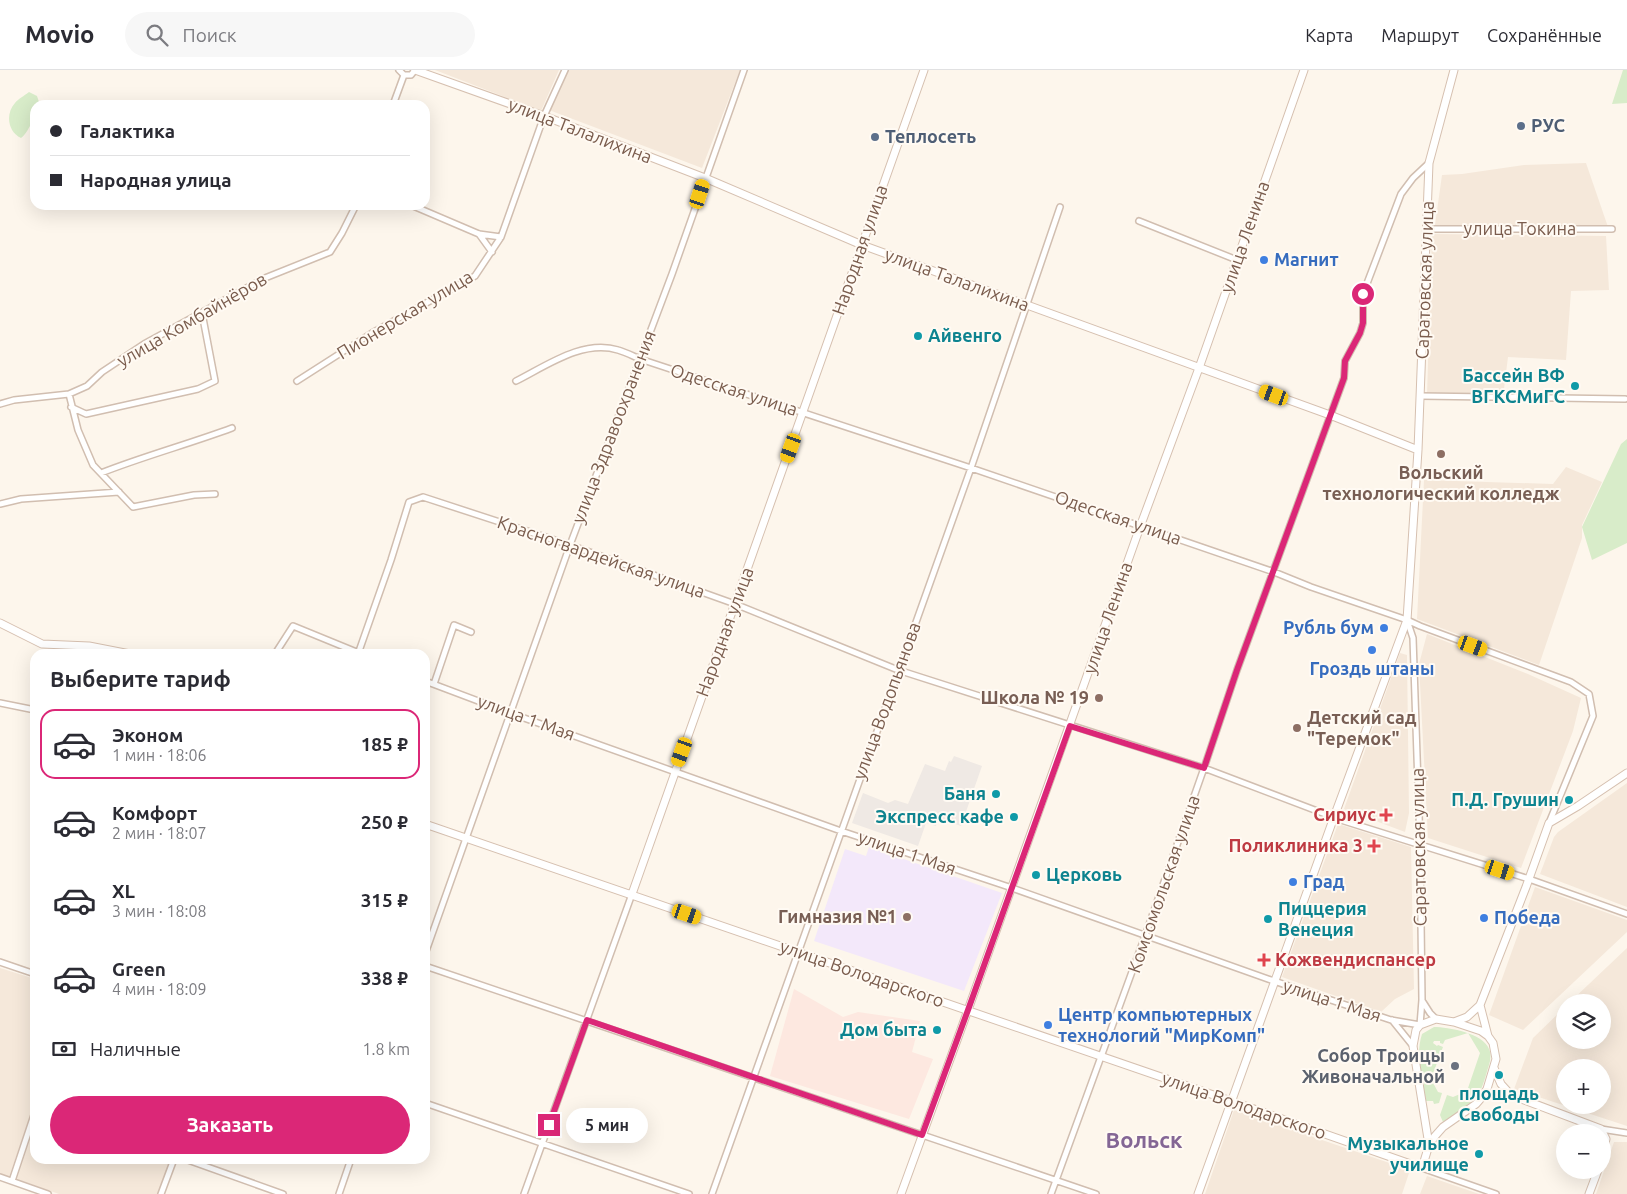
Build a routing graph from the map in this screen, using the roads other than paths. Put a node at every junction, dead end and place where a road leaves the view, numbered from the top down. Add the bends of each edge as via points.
1 (399, 70) edge
2 (415, 70) edge
3 (565, 70) edge
4 (744, 70) edge
5 (924, 70) edge
6 (1304, 70) edge
7 (1454, 70) edge
8 (404, 75) junction
9 (395, 100) edge
10 (544, 116) junction
11 (1429, 163) junction
12 (705, 178) junction
13 (1060, 207) dead end
14 (354, 210) edge
15 (422, 210) edge
16 (1138, 221) dead end
17 (1427, 228) junction
18 (1612, 230) dead end
19 (480, 234) junction
20 (501, 237) junction
21 (862, 245) junction
22 (492, 252) junction
23 (1237, 260) junction
24 (1026, 305) junction
25 (202, 313) junction
26 (640, 359) junction
27 (1199, 368) junction
28 (297, 381) dead end
29 (516, 382) dead end
30 (69, 394) junction
31 (1420, 396) junction
32 (1625, 400) dead end
33 (0, 404) edge
34 (71, 407) junction
35 (803, 413) junction
36 (1330, 415) junction
37 (232, 428) dead end
38 (1418, 450) junction
39 (970, 468) junction
40 (102, 474) junction
41 (119, 492) junction
42 (215, 494) dead end
43 (0, 504) edge
44 (1140, 526) junction
45 (570, 545) junction
46 (1274, 572) junction
47 (735, 604) junction
48 (1407, 620) junction
49 (0, 623) edge
50 (471, 632) dead end
51 (104, 649) edge
52 (278, 649) edge
53 (348, 649) edge
54 (359, 649) edge
55 (898, 670) junction
56 (430, 683) edge
57 (434, 684) junction
58 (0, 703) edge
59 (30, 709) edge
60 (510, 713) junction
61 (1070, 726) junction
62 (1204, 768) junction
63 (675, 771) junction
64 (1627, 773) edge
65 (1334, 817) junction
66 (1549, 823) junction
67 (430, 826) edge
68 (841, 831) junction
69 (465, 838) junction
70 (1420, 844) junction
71 (1529, 879) junction
72 (1012, 888) junction
73 (632, 894) junction
74 (1627, 914) edge
75 (1145, 936) junction
76 (430, 940) edge
77 (798, 952) junction
78 (0, 962) edge
79 (430, 968) edge
80 (30, 972) edge
81 (1275, 982) junction
82 (1422, 1000) junction
83 (1480, 1005) junction
84 (968, 1010) junction
85 (1436, 1019) junction
86 (587, 1020) junction
87 (1391, 1020) junction
88 (1454, 1022) junction
89 (1420, 1025) junction
90 (1488, 1036) junction
91 (1413, 1046) junction
92 (1102, 1058) junction
93 (1494, 1068) junction
94 (754, 1078) junction
95 (1231, 1101) junction
96 (430, 1105) edge
97 (1426, 1120) junction
98 (1588, 1124) edge
99 (30, 1127) edge
100 (1443, 1127) junction
101 (1611, 1131) edge
102 (1627, 1133) edge
103 (922, 1135) junction
104 (543, 1142) junction
105 (1429, 1145) junction
106 (172, 1164) edge
107 (199, 1164) edge
108 (349, 1164) edge
109 (1422, 1168) junction
110 (0, 1177) edge
111 (1595, 1179) edge
112 (12, 1181) junction
113 (1056, 1181) junction
114 (48, 1194) edge
115 (162, 1194) edge
116 (283, 1194) edge
117 (339, 1194) edge
118 (524, 1194) edge
119 (689, 1194) edge
120 (712, 1194) edge
121 (901, 1194) edge
122 (1051, 1194) edge
123 (1096, 1194) edge
124 (1198, 1194) edge
125 (1496, 1194) edge
126 (1589, 1194) edge

1 - 8 street
2 - 8 street via 411,75
2 - 10 street, улица Талалихина
3 - 10 street, Пионерская улица
4 - 12 street, улица Здравоохранения
5 - 21 street, Народная улица
6 - 23 street, улица Ленина
7 - 11 street
8 - 9 street
10 - 12 street, улица Талалихина
10 - 20 street, Пионерская улица
11 - 17 street, Саратовская улица
11 - 36 street, Комсомольская улица via 1401,194 1363,294 1363,323 1345,361 1344,378
12 - 21 street, улица Талалихина
12 - 26 street, улица Здравоохранения
13 - 24 street, улица Водопьянова
14 - 25 street, улица Комбайнёров via 330,252 265,278
15 - 19 street
16 - 23 street
17 - 18 street, улица Токина
17 - 31 street, Саратовская улица
19 - 20 street
19 - 22 street
20 - 22 street, Пионерская улица
21 - 24 street, улица Талалихина
21 - 35 street, Народная улица
22 - 28 street, Пионерская улица via 475,276 372,333
23 - 27 street, улица Ленина
24 - 27 street, улица Талалихина
24 - 39 street, улица Водопьянова
25 - 30 street, улица Комбайнёров via 144,344 87,386
25 - 34 street via 215,381 198,389 86,414
26 - 29 street, Одесская улица via 597,347 573,352
26 - 35 street, Одесская улица
26 - 45 street, улица Здравоохранения
27 - 36 street, улица Талалихина
27 - 44 street, улица Ленина
30 - 33 street, улица Комбайнёров
30 - 34 street
31 - 32 street
31 - 38 street, Саратовская улица
34 - 40 street via 93,465
35 - 39 street, Одесская улица
35 - 47 street, Народная улица
36 - 38 street, улица Талалихина
36 - 46 street, Комсомольская улица
37 - 40 street
38 - 48 street, Саратовская улица
39 - 44 street, Одесская улица
39 - 55 street, улица Водопьянова
40 - 41 street
41 - 42 street via 133,507
41 - 43 street via 21,499
44 - 46 street, Одесская улица
44 - 61 street, улица Ленина
45 - 47 street, Красногвардейская улица
45 - 54 street, Красногвардейская улица via 424,497 409,502
45 - 60 street, улица Здравоохранения
46 - 48 street, Одесская улица
46 - 62 street, Комсомольская улица
47 - 55 street, Красногвардейская улица
47 - 63 street, Народная улица
48 - 65 street
48 - 66 street, Одесская улица via 1559,677 1589,694 1593,716
48 - 70 street, Саратовская улица via 1413,638
49 - 51 street via 42,644
50 - 57 street via 454,626
52 - 53 street via 293,626
55 - 61 street, Красногвардейская улица
55 - 68 street, улица Водопьянова
56 - 57 street, улица 1 Мая
57 - 60 street, улица 1 Мая
58 - 59 street
60 - 63 street, улица 1 Мая
60 - 69 street, улица Здравоохранения
61 - 62 street, Красногвардейская улица
61 - 72 street, улица Ленина
62 - 65 street, Красногвардейская улица
62 - 75 street, Комсомольская улица
63 - 68 street, улица 1 Мая
63 - 73 street, Народная улица
64 - 66 street
65 - 70 street, Красногвардейская улица
65 - 81 street
66 - 71 street
67 - 69 street, улица Володарского
68 - 72 street, улица 1 Мая
68 - 77 street, улица Водопьянова
69 - 73 street, улица Володарского
69 - 76 street, улица Здравоохранения
70 - 71 street, Красногвардейская улица
70 - 82 street, Саратовская улица
71 - 74 street, Красногвардейская улица
71 - 83 street
72 - 75 street, улица 1 Мая
72 - 84 street, улица Ленина
73 - 77 street, улица Володарского
73 - 86 street, Народная улица
75 - 81 street, улица 1 Мая
75 - 92 street, Комсомольская улица
77 - 84 street, улица Володарского
77 - 94 street, улица Водопьянова
78 - 80 street
79 - 86 street
81 - 87 street, улица 1 Мая
81 - 95 street
82 - 85 street
82 - 89 street, Саратовская улица
83 - 88 street via 1467,1017
83 - 90 street
84 - 92 street, улица Володарского
84 - 103 street, улица Ленина
85 - 88 street
85 - 89 street
86 - 94 street
86 - 104 street, Народная улица
87 - 89 street, улица 1 Мая
87 - 91 street
88 - 90 street via 1481,1030
89 - 91 street
90 - 93 street via 1495,1051
91 - 97 street
92 - 95 street, улица Володарского
92 - 113 street, Комсомольская улица
93 - 98 street via 1501,1084 1511,1095
93 - 100 street via 1483,1096
94 - 103 street
94 - 120 street, улица Водопьянова
95 - 109 street, улица Володарского
95 - 124 street
96 - 104 street
97 - 100 street via 1436,1128
97 - 105 street
99 - 112 street
100 - 105 street
101 - 102 street
103 - 113 street
103 - 121 street, улица Ленина
104 - 118 street, Народная улица
104 - 119 street
105 - 109 street
106 - 115 street
107 - 116 street
108 - 117 street
109 - 125 street, улица Володарского
110 - 112 street
111 - 126 street
112 - 114 street
113 - 122 street, Комсомольская улица
113 - 123 street

